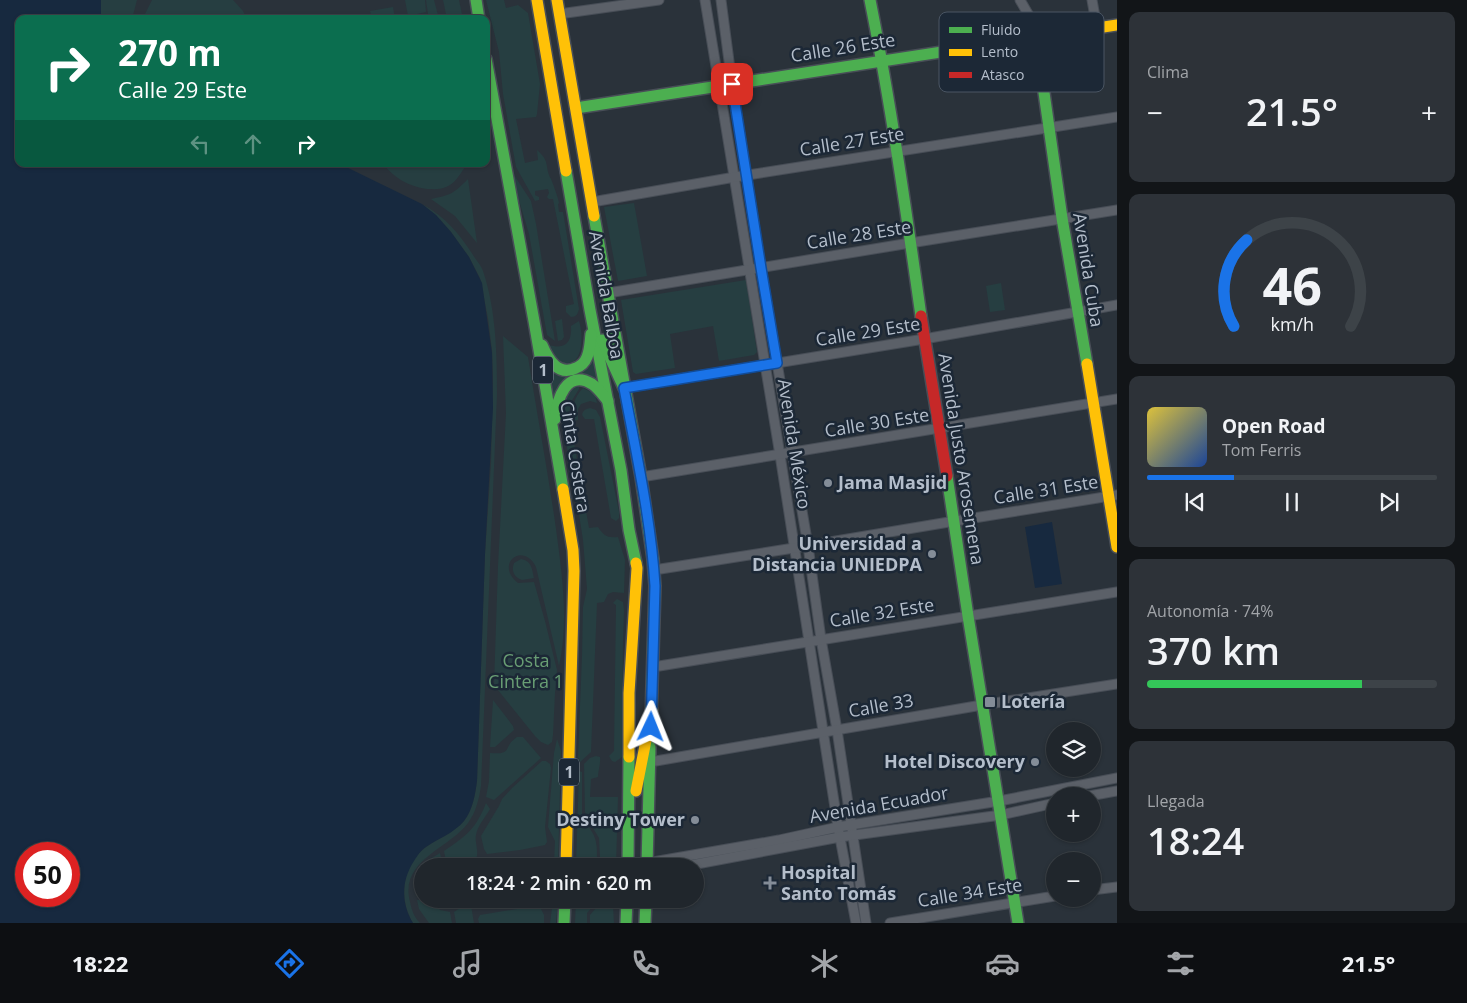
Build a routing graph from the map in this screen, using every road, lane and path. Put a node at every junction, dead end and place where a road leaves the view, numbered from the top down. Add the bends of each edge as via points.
1 (537, 0) edge
2 (557, 0) edge
3 (659, 0) edge
4 (705, 0) edge
5 (721, 0) edge
6 (870, 0) edge
7 (1020, 0) edge
8 (477, 2) edge
9 (1027, 12) edge
10 (559, 14) junction
11 (479, 15) edge
12 (1117, 25) edge
13 (1104, 27) edge
14 (939, 51) edge
15 (882, 60) junction
16 (490, 81) edge
17 (732, 84) junction
18 (720, 86) junction
19 (1043, 92) edge
20 (576, 108) junction
21 (1117, 117) edge
22 (1048, 126) junction
23 (897, 151) junction
24 (747, 176) junction
25 (735, 177) junction
26 (592, 202) junction
27 (1117, 210) edge
28 (1062, 218) junction
29 (910, 243) junction
30 (761, 268) junction
31 (750, 270) junction
32 (608, 293) junction
33 (1117, 305) edge
34 (1077, 311) junction
35 (592, 318) junction
36 (536, 334) junction
37 (924, 339) junction
38 (777, 363) junction
39 (764, 364) junction
40 (624, 388) junction
41 (1117, 399) edge
42 (608, 401) junction
43 (1094, 403) junction
44 (940, 429) junction
45 (554, 434) junction
46 (793, 453) junction
47 (780, 455) junction
48 (642, 477) junction
49 (1113, 496) edge
50 (955, 521) junction
51 (808, 546) junction
52 (1117, 547) edge
53 (794, 548) junction
54 (654, 570) junction
55 (1117, 592) edge
56 (968, 616) junction
57 (821, 639) junction
58 (809, 641) junction
59 (653, 667) junction
60 (1117, 684) edge
61 (982, 705) junction
62 (652, 710) junction
63 (837, 730) junction
64 (824, 732) junction
65 (650, 762) junction
66 (1117, 778) edge
67 (1117, 791) edge
68 (1101, 794) edge
69 (999, 801) junction
70 (1046, 805) edge
71 (1001, 815) junction
72 (629, 823) junction
73 (851, 825) junction
74 (838, 827) junction
75 (852, 836) junction
76 (840, 837) junction
77 (566, 858) edge
78 (628, 858) edge
79 (647, 858) edge
80 (684, 858) edge
81 (704, 863) edge
82 (1117, 887) edge
83 (1101, 889) edge
84 (1046, 897) edge
85 (1015, 902) junction
86 (565, 908) edge
87 (627, 908) edge
88 (646, 908) edge
89 (564, 923) edge
90 (626, 923) edge
91 (645, 923) edge
92 (856, 923) edge
93 (866, 923) edge
94 (890, 923) edge
95 (1018, 923) edge

1 - 35 main road, Avenida Balboa
2 - 10 main road, Avenida Balboa
3 - 10 street
4 - 18 street, Avenida México
5 - 17 street, Avenida México
6 - 15 main road, Avenida Justo Arosemena
7 - 9 street, Avenida Cuba
8 - 11 main road
10 - 20 main road, Avenida Balboa
12 - 13 main road, Calle 26 Este
14 - 15 main road, Calle 26 Este
15 - 17 main road, Calle 26 Este
15 - 23 main road, Avenida Justo Arosemena
16 - 36 main road, Cinta Costera / 1
17 - 18 main road, Calle 26 Este
17 - 24 street, Avenida México
18 - 20 main road, Calle 26 Este
18 - 25 street, Avenida México
19 - 22 main road, Avenida Cuba
20 - 26 main road, Avenida Balboa
21 - 22 street, Calle 27 Este
22 - 23 street, Calle 27 Este
22 - 28 main road, Avenida Cuba
23 - 24 street, Calle 27 Este
23 - 29 main road, Avenida Justo Arosemena
24 - 25 street, Calle 27 Este
24 - 30 street, Avenida México
25 - 26 street, Calle 27 Este
25 - 31 street, Avenida México
26 - 32 main road, Avenida Balboa
27 - 28 street, Calle 28 Este
28 - 29 street, Calle 28 Este
28 - 34 main road, Avenida Cuba
29 - 30 street, Calle 28 Este
29 - 37 main road, Avenida Justo Arosemena
30 - 31 street, Calle 28 Este
30 - 38 street, Avenida México
31 - 32 street, Calle 28 Este
31 - 39 street, Avenida México
32 - 40 main road, Avenida Balboa
33 - 34 street, Calle 29 Este
34 - 37 street, Calle 29 Este
34 - 43 main road, Avenida Cuba
35 - 36 main road via 588,355 583,364 573,370 558,369
35 - 40 main road
35 - 42 main road, Avenida Balboa
36 - 45 main road, Cinta Costera / 1
37 - 38 street, Calle 29 Este
37 - 44 main road, Avenida Justo Arosemena
38 - 39 street, Calle 29 Este
38 - 46 street, Avenida México
39 - 40 street, Calle 29 Este
39 - 47 street, Avenida México
40 - 48 main road, Avenida Balboa
41 - 43 street, Calle 30 Este
42 - 45 main road via 587,381 568,384 560,396
42 - 72 main road, Avenida Balboa via 637,568 629,693
43 - 44 street, Calle 30 Este
43 - 49 main road, Avenida Cuba
44 - 46 street, Calle 30 Este
44 - 50 main road, Avenida Justo Arosemena
45 - 77 main road, Cinta Costera / 1 via 574,571
46 - 47 street, Calle 30 Este
46 - 51 street, Avenida México
47 - 48 street, Calle 30 Este
47 - 53 street, Avenida México
48 - 54 main road, Avenida Balboa
49 - 50 street, Calle 31 Este
49 - 52 main road, Avenida Cuba
50 - 51 street, Calle 31 Este
50 - 56 main road, Avenida Justo Arosemena
51 - 53 street, Calle 31 Este
51 - 57 street, Avenida México
53 - 54 street, Calle 31 Este
53 - 58 street, Avenida México
54 - 59 main road, Avenida Balboa
55 - 56 street, Calle 32 Este
56 - 57 street, Calle 32 Este
56 - 61 main road, Avenida Justo Arosemena
57 - 58 street, Calle 32 Este
57 - 63 street, Avenida México
58 - 59 street, Calle 32 Este
58 - 64 street, Avenida México
59 - 62 main road, Avenida Balboa
60 - 61 street, Calle 33
61 - 63 street, Calle 33
61 - 69 main road, Avenida Justo Arosemena
62 - 65 main road, Avenida Balboa
62 - 72 main road
63 - 64 street, Calle 33
63 - 73 street, Avenida México
64 - 65 street, Calle 33
64 - 74 street, Avenida México
65 - 79 main road, Avenida Balboa
66 - 69 street, Avenida Ecuador
67 - 68 street
69 - 71 main road, Avenida Justo Arosemena
69 - 73 street, Avenida Ecuador
70 - 71 street, Avenida Ecuador
71 - 75 street, Avenida Ecuador
71 - 85 main road, Avenida Justo Arosemena
72 - 78 main road, Avenida Balboa
73 - 74 street, Avenida Ecuador
73 - 75 street, Avenida México
74 - 76 street, Avenida México
74 - 80 street, Avenida Ecuador
75 - 76 street, Avenida Ecuador
75 - 93 street, Avenida México
76 - 81 street, Avenida Ecuador
76 - 92 street, Avenida México
82 - 83 street
84 - 85 street, Calle 34 Este
85 - 94 street, Calle 34 Este
85 - 95 main road, Avenida Justo Arosemena
86 - 89 main road
87 - 90 main road
88 - 91 main road

